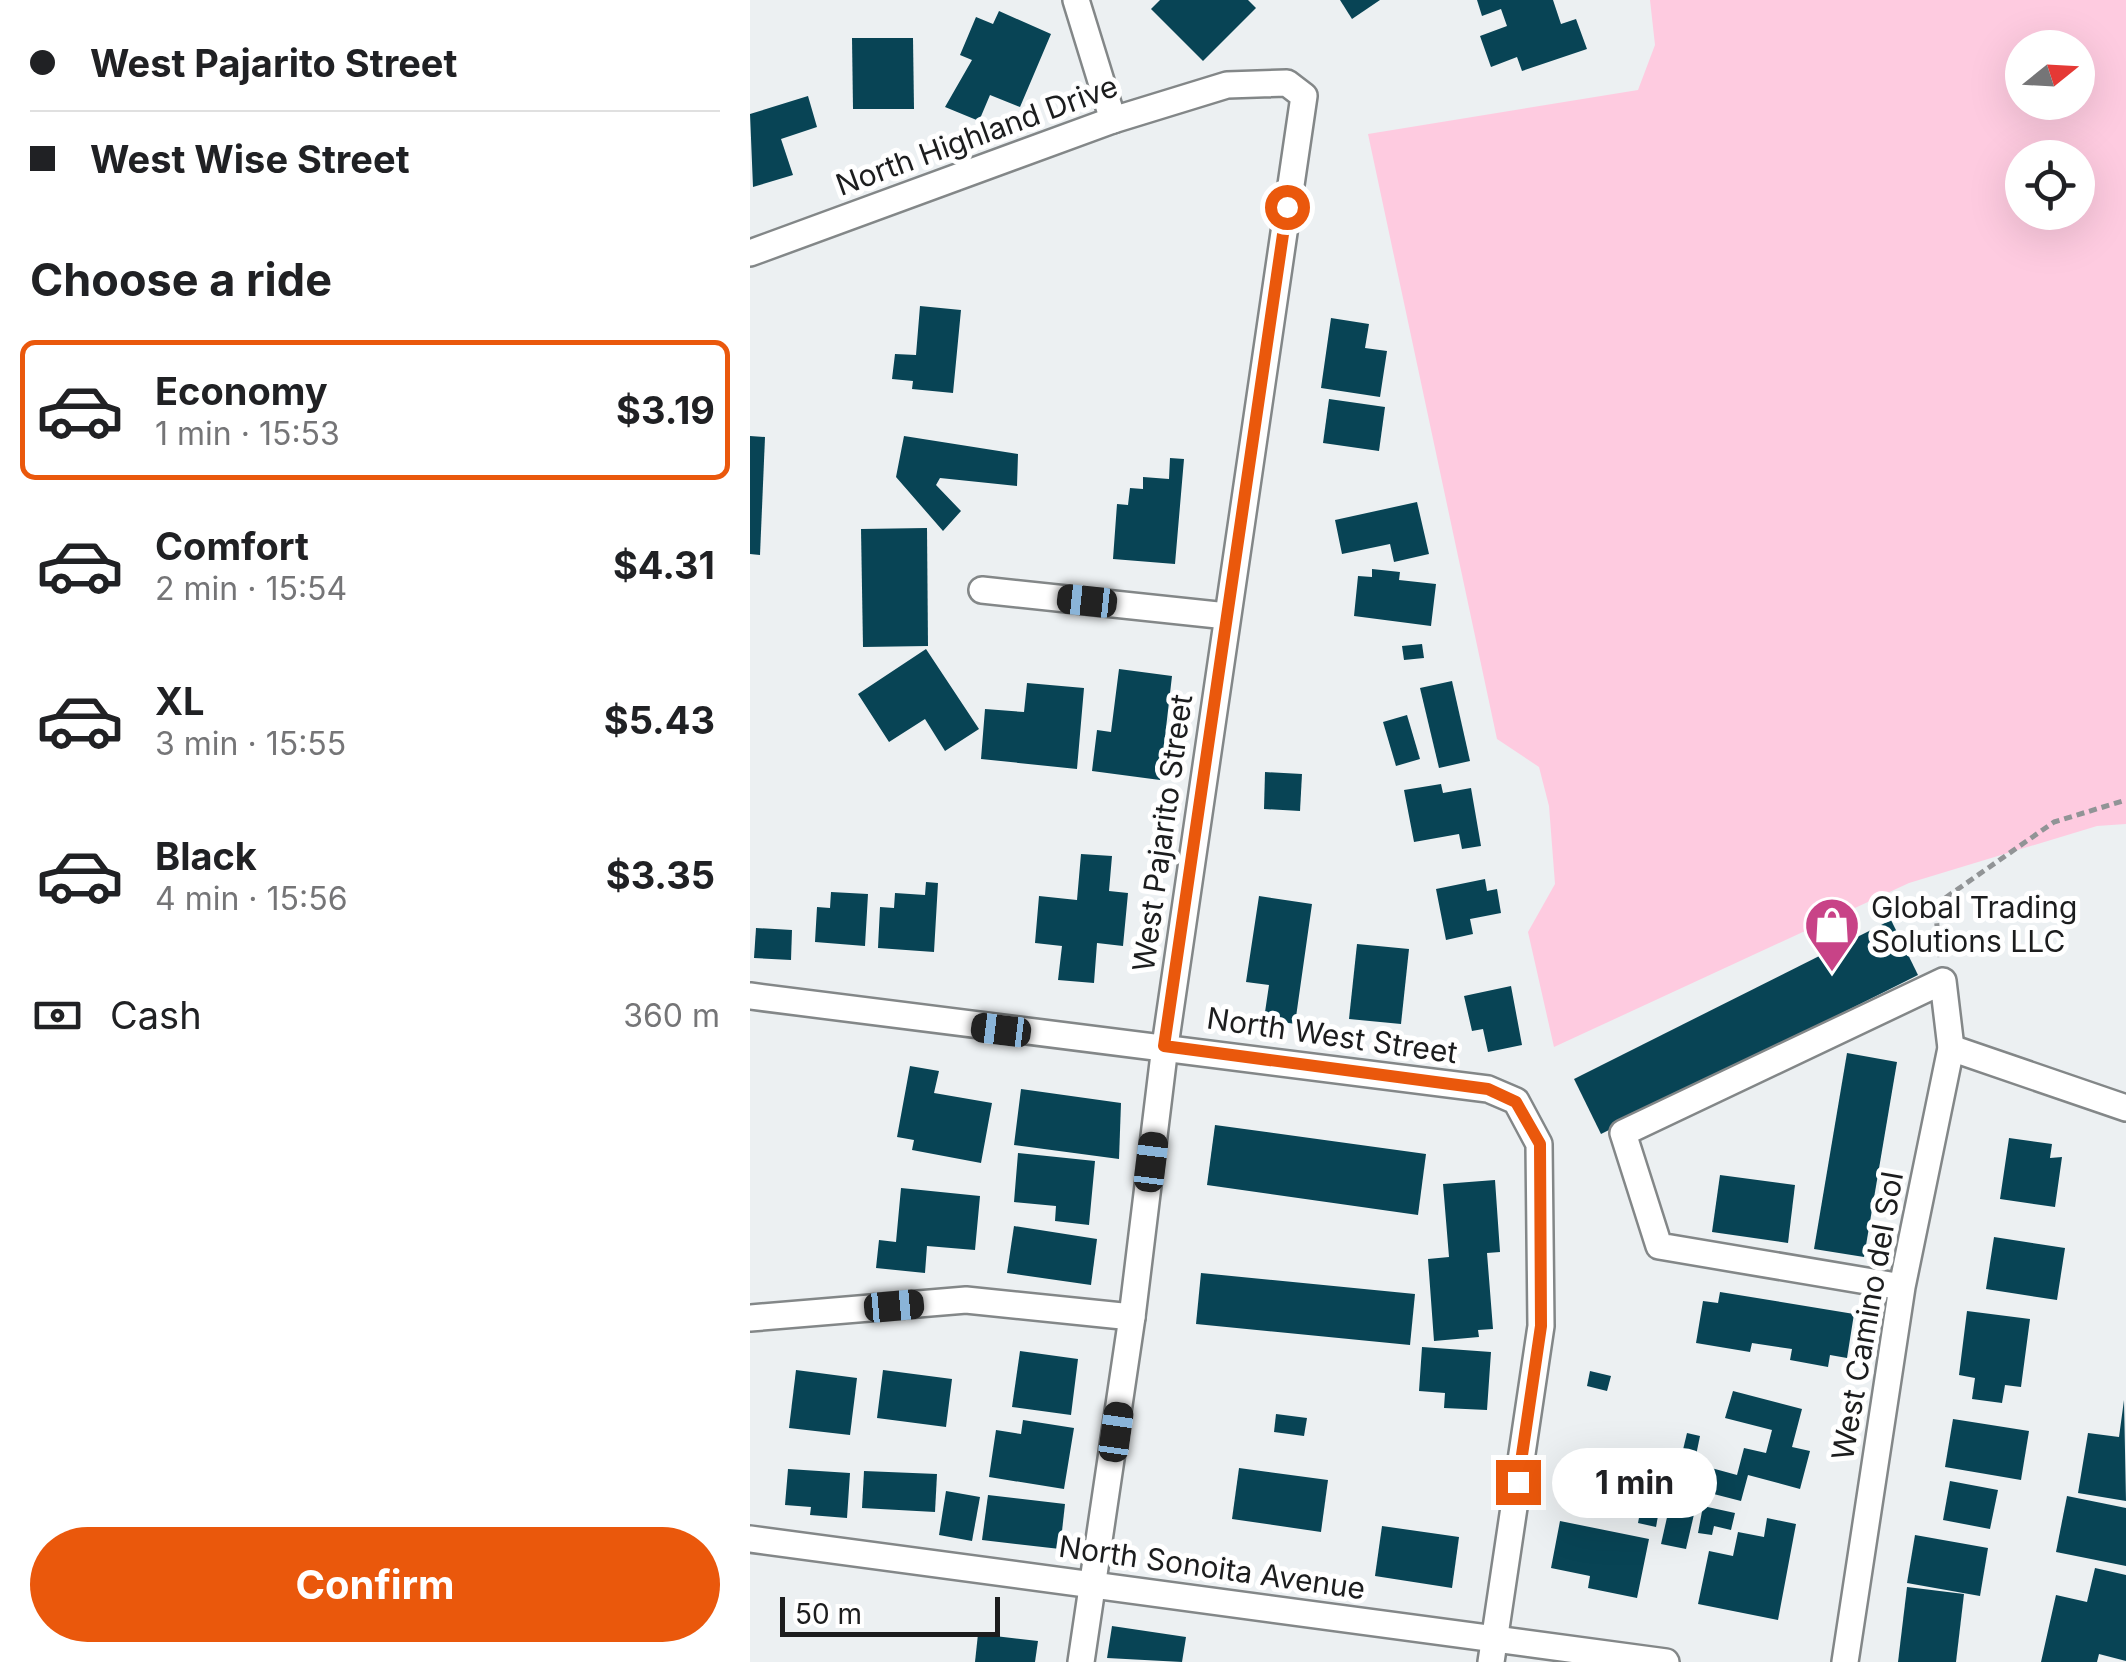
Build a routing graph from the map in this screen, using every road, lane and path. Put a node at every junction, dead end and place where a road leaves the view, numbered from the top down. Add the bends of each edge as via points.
1 (1076, 0) edge
2 (1227, 85) joint
3 (1113, 120) junction
4 (750, 253) edge
5 (982, 590) dead end
6 (1227, 616) junction
7 (2126, 800) edge
8 (1943, 981) junction
9 (750, 996) edge
10 (1164, 1046) junction
11 (1950, 1048) junction
12 (2126, 1108) edge
13 (1902, 1287) junction
14 (1132, 1317) junction
15 (750, 1318) edge
16 (750, 1538) edge
17 (1093, 1585) junction
18 (1493, 1650) edge
19 (1081, 1662) edge
20 (1666, 1662) edge
21 (1845, 1662) edge

1 - 3 street
2 - 3 street, North Highland Drive
2 - 6 street, West Pajarito Street via 1288,83 1304,96
3 - 4 street, North Highland Drive
5 - 6 street
6 - 10 street, West Pajarito Street
7 - 8 path via 2054,822 1936,905
8 - 11 street, West Camino del Sol
8 - 13 street via 1622,1133 1659,1246
9 - 10 street, North West Street
10 - 14 street, West Pajarito Street
10 - 18 street, North West Street via 1488,1089 1516,1102 1540,1144 1541,1326
11 - 12 street
11 - 13 street, West Camino del Sol
13 - 21 street, West Camino del Sol
14 - 15 street via 966,1300
14 - 17 street, West Pajarito Street
16 - 17 street, North Sonoita Avenue
17 - 18 street, North Sonoita Avenue
17 - 19 street, West Pajarito Street
18 - 20 street, North Sonoita Avenue

